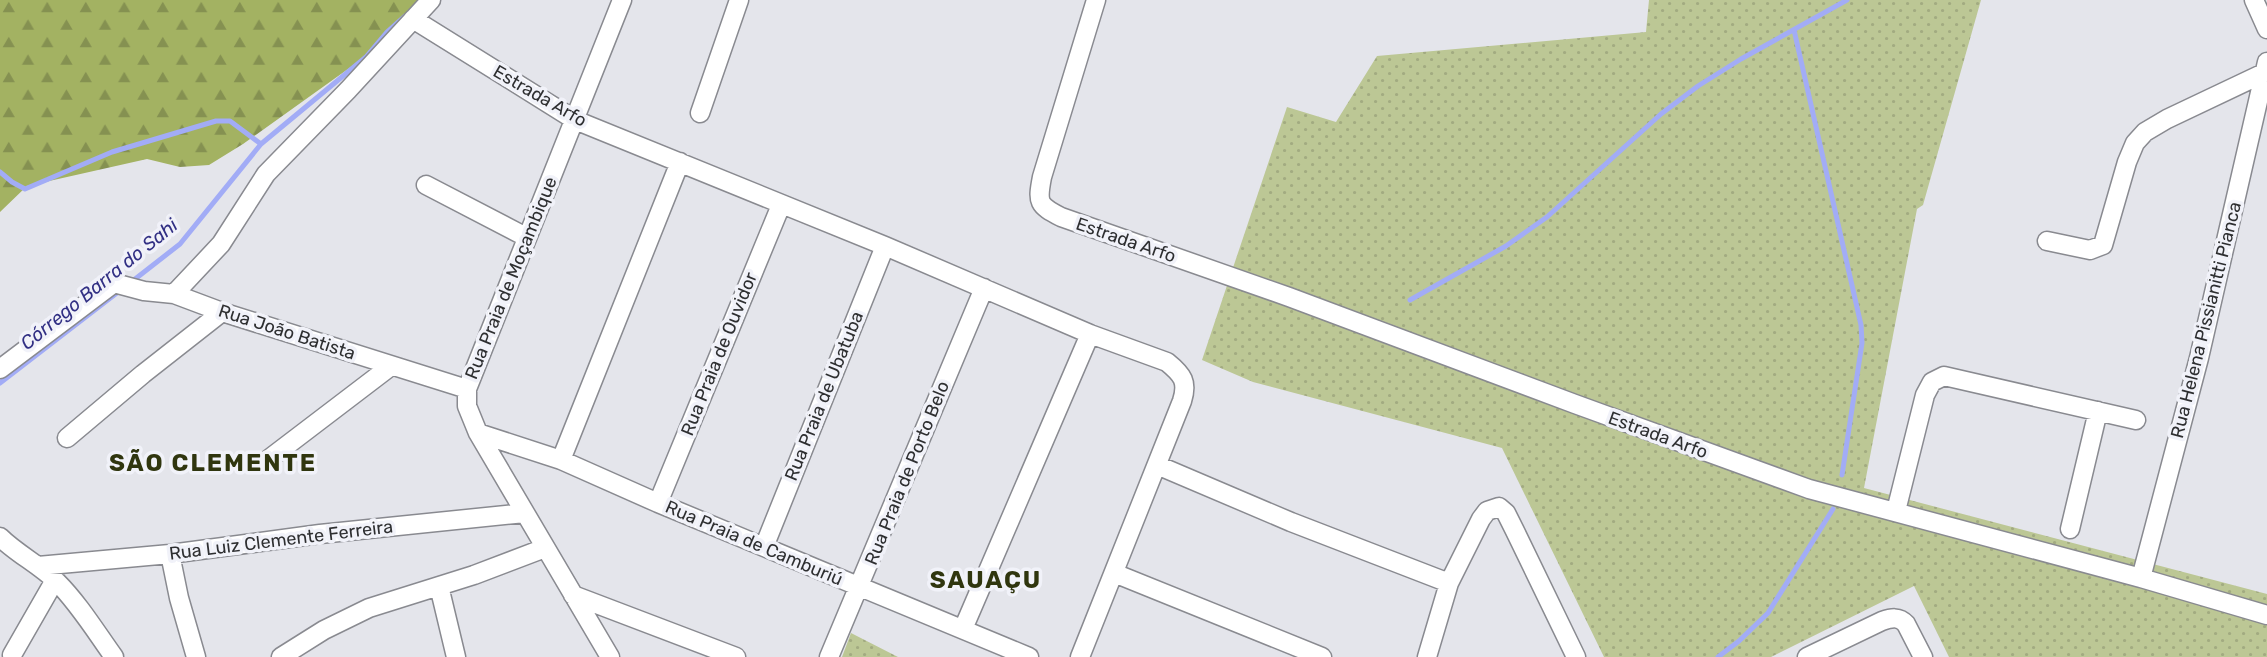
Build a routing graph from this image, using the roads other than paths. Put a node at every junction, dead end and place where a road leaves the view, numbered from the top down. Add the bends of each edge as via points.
1 (431, 0) edge
2 (622, 0) edge
3 (738, 0) edge
4 (1096, 0) edge
5 (2254, 0) edge
6 (413, 19) junction
7 (2267, 29) edge
8 (2266, 68) edge
9 (700, 113) dead end
10 (575, 120) junction
11 (680, 162) junction
12 (426, 185) dead end
13 (780, 205) junction
14 (526, 237) junction
15 (2047, 241) dead end
16 (885, 246) junction
17 (984, 288) junction
18 (173, 294) junction
19 (222, 312) junction
20 (1090, 334) junction
21 (391, 366) junction
22 (0, 369) edge
23 (467, 389) junction
24 (2098, 411) junction
25 (2136, 420) dead end
26 (478, 433) junction
27 (67, 438) dead end
28 (561, 460) junction
29 (265, 462) dead end
30 (1157, 466) junction
31 (658, 503) junction
32 (1896, 511) junction
33 (525, 513) junction
34 (2070, 528) dead end
35 (0, 537) edge
36 (764, 547) junction
37 (545, 548) junction
38 (170, 554) junction
39 (38, 566) junction
40 (1114, 573) junction
41 (2141, 578) junction
42 (55, 580) junction
43 (1450, 583) junction
44 (439, 586) junction
45 (860, 587) junction
46 (573, 595) junction
47 (2267, 615) edge
48 (962, 629) junction
49 (12, 655) edge
50 (114, 657) edge
51 (196, 657) edge
52 (281, 657) edge
53 (456, 657) edge
54 (610, 657) edge
55 (736, 657) edge
56 (829, 657) edge
57 (1029, 657) edge
58 (1080, 657) edge
59 (1322, 657) edge
60 (1427, 657) edge
61 (1576, 657) edge
62 (1807, 657) edge
63 (1923, 657) edge

1 - 6 street
2 - 10 street, Rua Praia de Moçambique
3 - 9 street
4 - 32 street, Estrada Arfo via 1038,194 1044,208 1770,476
5 - 7 street
6 - 10 street, Estrada Arfo
6 - 18 street via 266,174 221,244
8 - 15 street via 2167,119 2135,143 2103,245 2090,250
8 - 41 street, Rua Helena Pissianitti Pianca via 2199,358
10 - 11 street, Estrada Arfo
10 - 14 street, Rua Praia de Moçambique
11 - 13 street, Estrada Arfo
11 - 28 street
12 - 14 street
13 - 16 street, Estrada Arfo
13 - 31 street, Rua Praia de Ouvidor
14 - 23 street, Rua Praia de Moçambique
16 - 17 street, Estrada Arfo
16 - 36 street, Rua Praia de Ubatuba
17 - 20 street, Estrada Arfo
17 - 45 street, Rua Praia de Porto Belo
18 - 19 street, Rua João Batista
18 - 22 street, Rua João Batista via 114,283
19 - 21 street, Rua João Batista
19 - 27 street
20 - 30 street, Estrada Arfo via 1167,362 1181,376 1186,389
20 - 48 street
21 - 23 street, Rua João Batista
21 - 29 street
23 - 26 street, Rua Praia de Moçambique via 467,406
24 - 25 street
24 - 32 street via 1944,376 1932,382 1925,395
24 - 34 street
26 - 28 street, Rua Praia de Camburiú
26 - 33 street, Rua Praia de Moçambique
28 - 31 street, Rua Praia de Camburiú
30 - 40 street
30 - 43 street
31 - 36 street, Rua Praia de Camburiú
32 - 41 street, Estrada Arfo
33 - 37 street, Rua Praia de Moçambique
33 - 38 street, Rua Luiz Clemente Ferreira
35 - 39 street
36 - 45 street, Rua Praia de Camburiú
37 - 44 street
37 - 46 street, Rua Praia de Moçambique
38 - 39 street, Rua Luiz Clemente Ferreira
38 - 51 street
39 - 42 street
40 - 58 street
40 - 59 street
41 - 47 street, Estrada Arfo
42 - 49 street
42 - 50 street
43 - 60 street
43 - 61 street via 1481,519 1487,510 1499,507
44 - 52 street via 346,617
44 - 53 street
45 - 48 street, Rua Praia de Camburiú
45 - 56 street, Rua Praia de Porto Belo
46 - 54 street, Rua Praia de Moçambique
46 - 55 street
48 - 57 street, Rua Praia de Camburiú
62 - 63 street via 1890,618 1903,620

